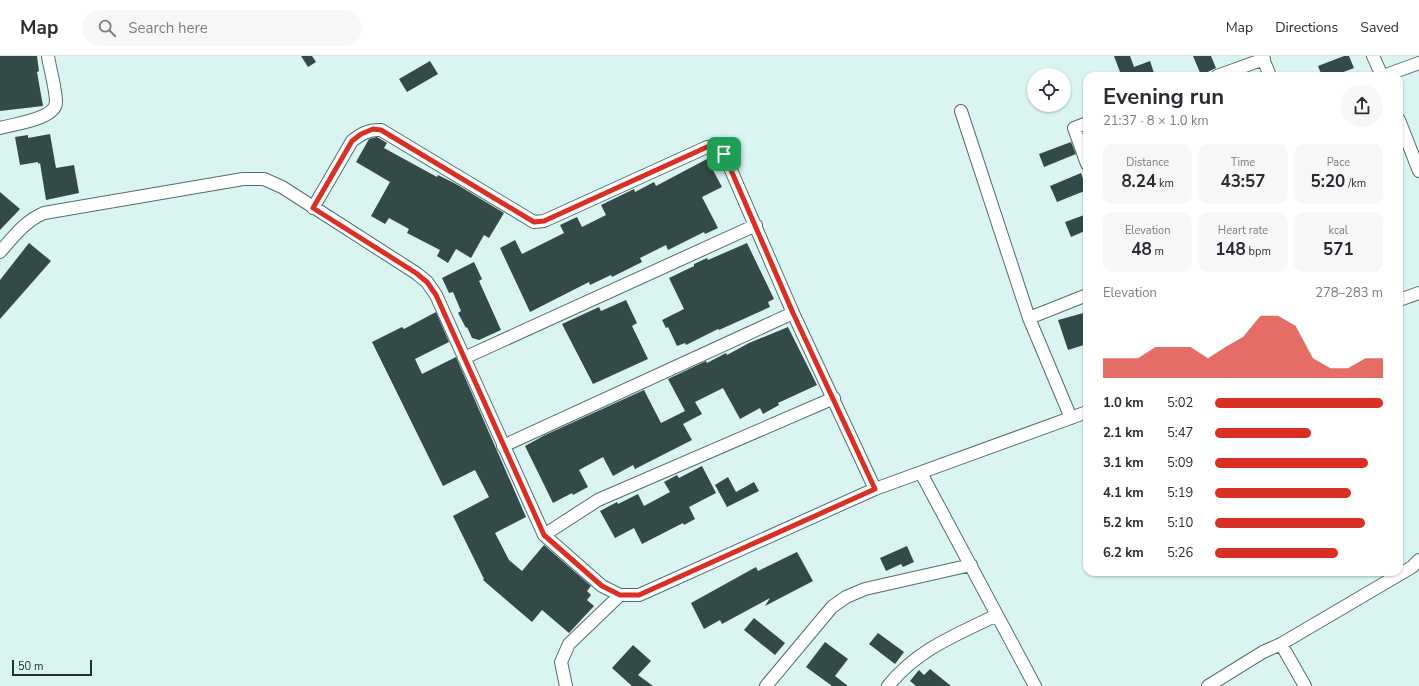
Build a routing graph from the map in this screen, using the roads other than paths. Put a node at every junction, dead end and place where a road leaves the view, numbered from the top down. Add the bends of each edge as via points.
1 (48, 56) edge
2 (1373, 56) edge
3 (1263, 58) edge
4 (1419, 63) edge
5 (1227, 72) edge
6 (1268, 72) edge
7 (1380, 72) edge
8 (1393, 72) edge
9 (960, 111) dead end
10 (1083, 125) edge
11 (0, 128) edge
12 (1403, 130) edge
13 (1083, 153) edge
14 (1418, 167) edge
15 (313, 208) junction
16 (756, 225) junction
17 (0, 252) edge
18 (1419, 293) edge
19 (1083, 297) edge
20 (1403, 299) edge
21 (793, 313) junction
22 (1029, 318) junction
23 (464, 358) junction
24 (834, 398) junction
25 (1083, 414) edge
26 (1071, 418) junction
27 (503, 446) junction
28 (921, 473) junction
29 (875, 489) junction
30 (544, 535) junction
31 (1419, 560) edge
32 (971, 565) junction
33 (1403, 571) edge
34 (1395, 576) edge
35 (620, 595) junction
36 (997, 615) junction
37 (1281, 644) junction
38 (1032, 685) edge
39 (566, 686) edge
40 (766, 686) edge
41 (888, 686) edge
42 (1208, 686) edge
43 (1305, 686) edge

1 - 11 street via 56,103 53,111 45,116
2 - 7 street
3 - 5 street
3 - 6 street
4 - 8 street
9 - 22 street
10 - 13 street via 1074,128
12 - 14 street
15 - 16 street via 352,141 373,129 381,130 534,222 544,221 707,147 716,148 724,154
15 - 17 street via 282,187 264,180 243,179 44,213 32,218
15 - 23 street via 427,282 436,295
16 - 21 street
16 - 23 street
18 - 20 street
19 - 22 street
21 - 24 street
21 - 27 street
22 - 26 street
23 - 27 street
24 - 29 street
24 - 30 street via 598,500
25 - 26 street
26 - 28 street
27 - 30 street
28 - 29 street
28 - 32 street
29 - 35 street via 639,595
30 - 35 street via 602,586
31 - 33 street
32 - 36 street
32 - 40 street via 865,589 846,597 832,607
34 - 37 street
35 - 39 street via 569,644 561,662
36 - 38 street
36 - 41 street via 928,649 899,673
37 - 42 street via 1262,652
37 - 43 street

